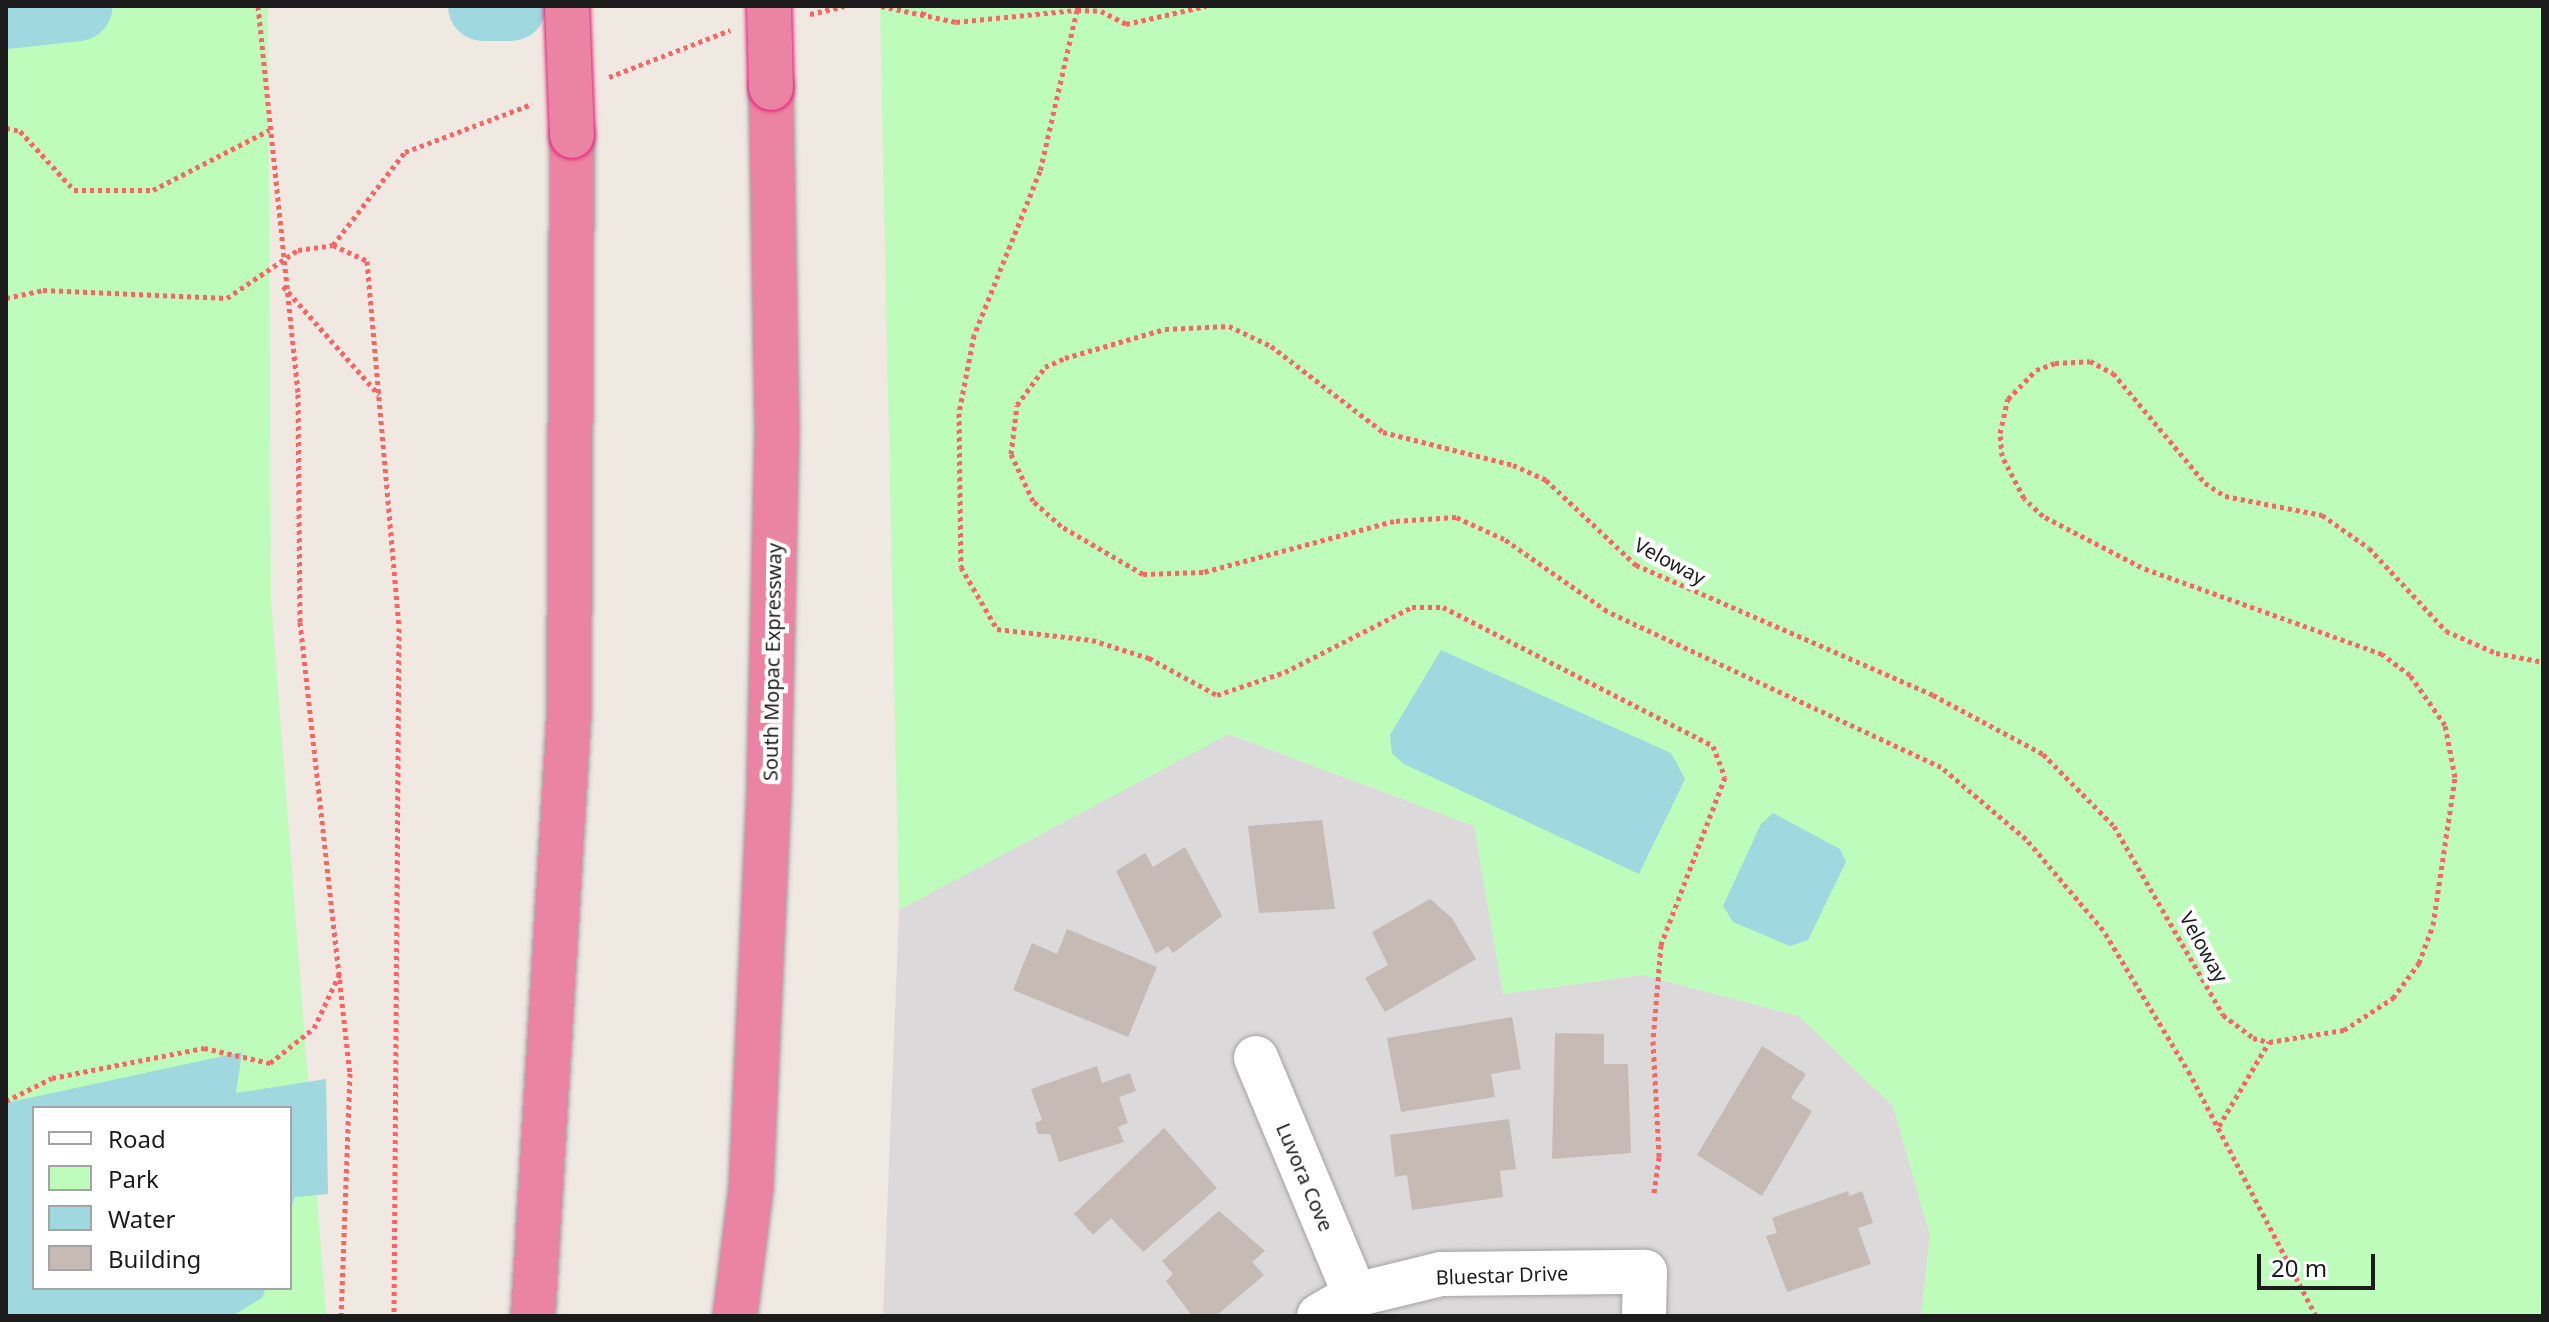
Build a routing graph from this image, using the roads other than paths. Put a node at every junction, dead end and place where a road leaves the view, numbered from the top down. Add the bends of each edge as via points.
1 (567, 6) edge
2 (769, 6) edge
3 (1256, 1058) dead end
4 (751, 1187) junction
5 (1337, 1306) edge
6 (533, 1316) edge
7 (735, 1316) edge
8 (756, 1316) edge
9 (1644, 1316) edge

1 - 6 highway, bridge via 572,136 569,714
2 - 4 highway, South Mopac Expressway, bridge via 777,429
3 - 5 street, Luvora Cove
4 - 7 highway, South Mopac Expressway
4 - 8 highway
5 - 9 street, Bluestar Drive via 1441,1274 1645,1272

